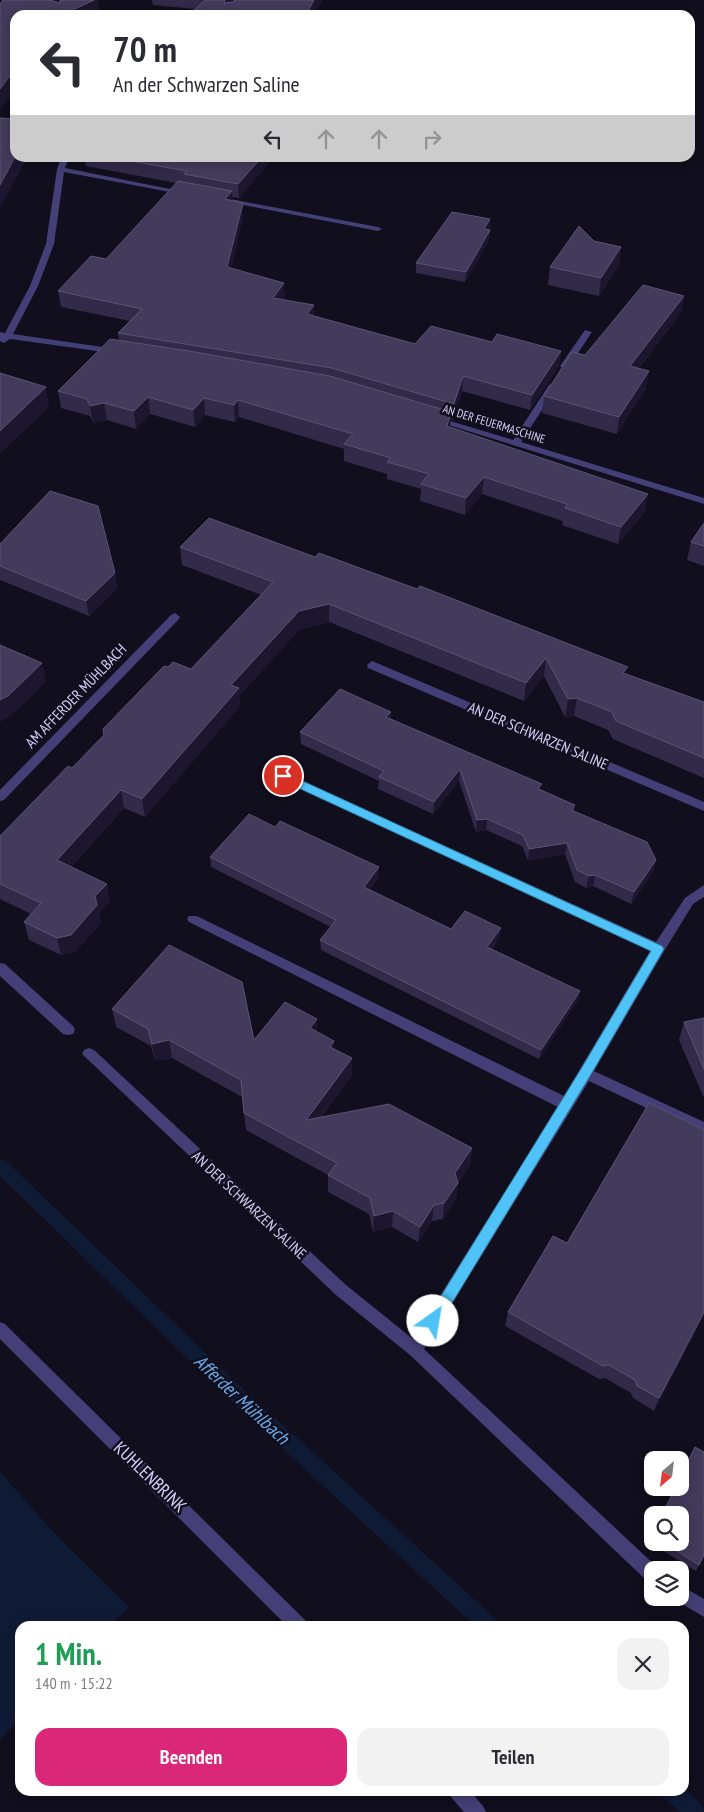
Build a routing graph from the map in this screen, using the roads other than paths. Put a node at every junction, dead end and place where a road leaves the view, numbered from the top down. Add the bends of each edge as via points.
1 (64, 162) edge
2 (61, 169) junction
3 (196, 194) edge
4 (215, 198) edge
5 (378, 229) dead end
6 (588, 332) dead end
7 (4, 336) edge
8 (0, 343) edge
9 (124, 353) edge
10 (423, 416) edge
11 (515, 444) junction
12 (704, 501) edge
13 (175, 617) dead end
14 (372, 665) dead end
15 (283, 776) dead end
16 (0, 797) edge
17 (704, 806) edge
18 (704, 890) edge
19 (193, 919) dead end
20 (658, 949) junction
21 (0, 968) edge
22 (68, 1030) dead end
23 (89, 1054) dead end
24 (586, 1073) junction
25 (566, 1104) junction
26 (704, 1130) edge
27 (0, 1329) edge
28 (415, 1350) junction
29 (644, 1566) edge
30 (689, 1599) edge
31 (704, 1609) edge
32 (294, 1621) edge
33 (462, 1796) edge
34 (477, 1812) edge

1 - 2 street
2 - 3 street
2 - 7 street via 50,244 34,286
4 - 5 street
6 - 11 street
7 - 8 street
7 - 9 street
10 - 11 street, AN DER FEUERMASCHINE
11 - 12 street, AN DER FEUERMASCHINE
13 - 16 street, AM AFFERDER MÜHLBACH
14 - 17 street, AN DER SCHWARZEN SALINE
15 - 20 street
18 - 20 street via 689,901
19 - 25 street
20 - 24 street
21 - 22 street
23 - 28 street, AN DER SCHWARZEN SALINE via 340,1290
24 - 25 street
24 - 26 street
25 - 28 street
27 - 32 street, KUHLENBRINK
28 - 29 street, AN DER SCHWARZEN SALINE
30 - 31 street
33 - 34 street

